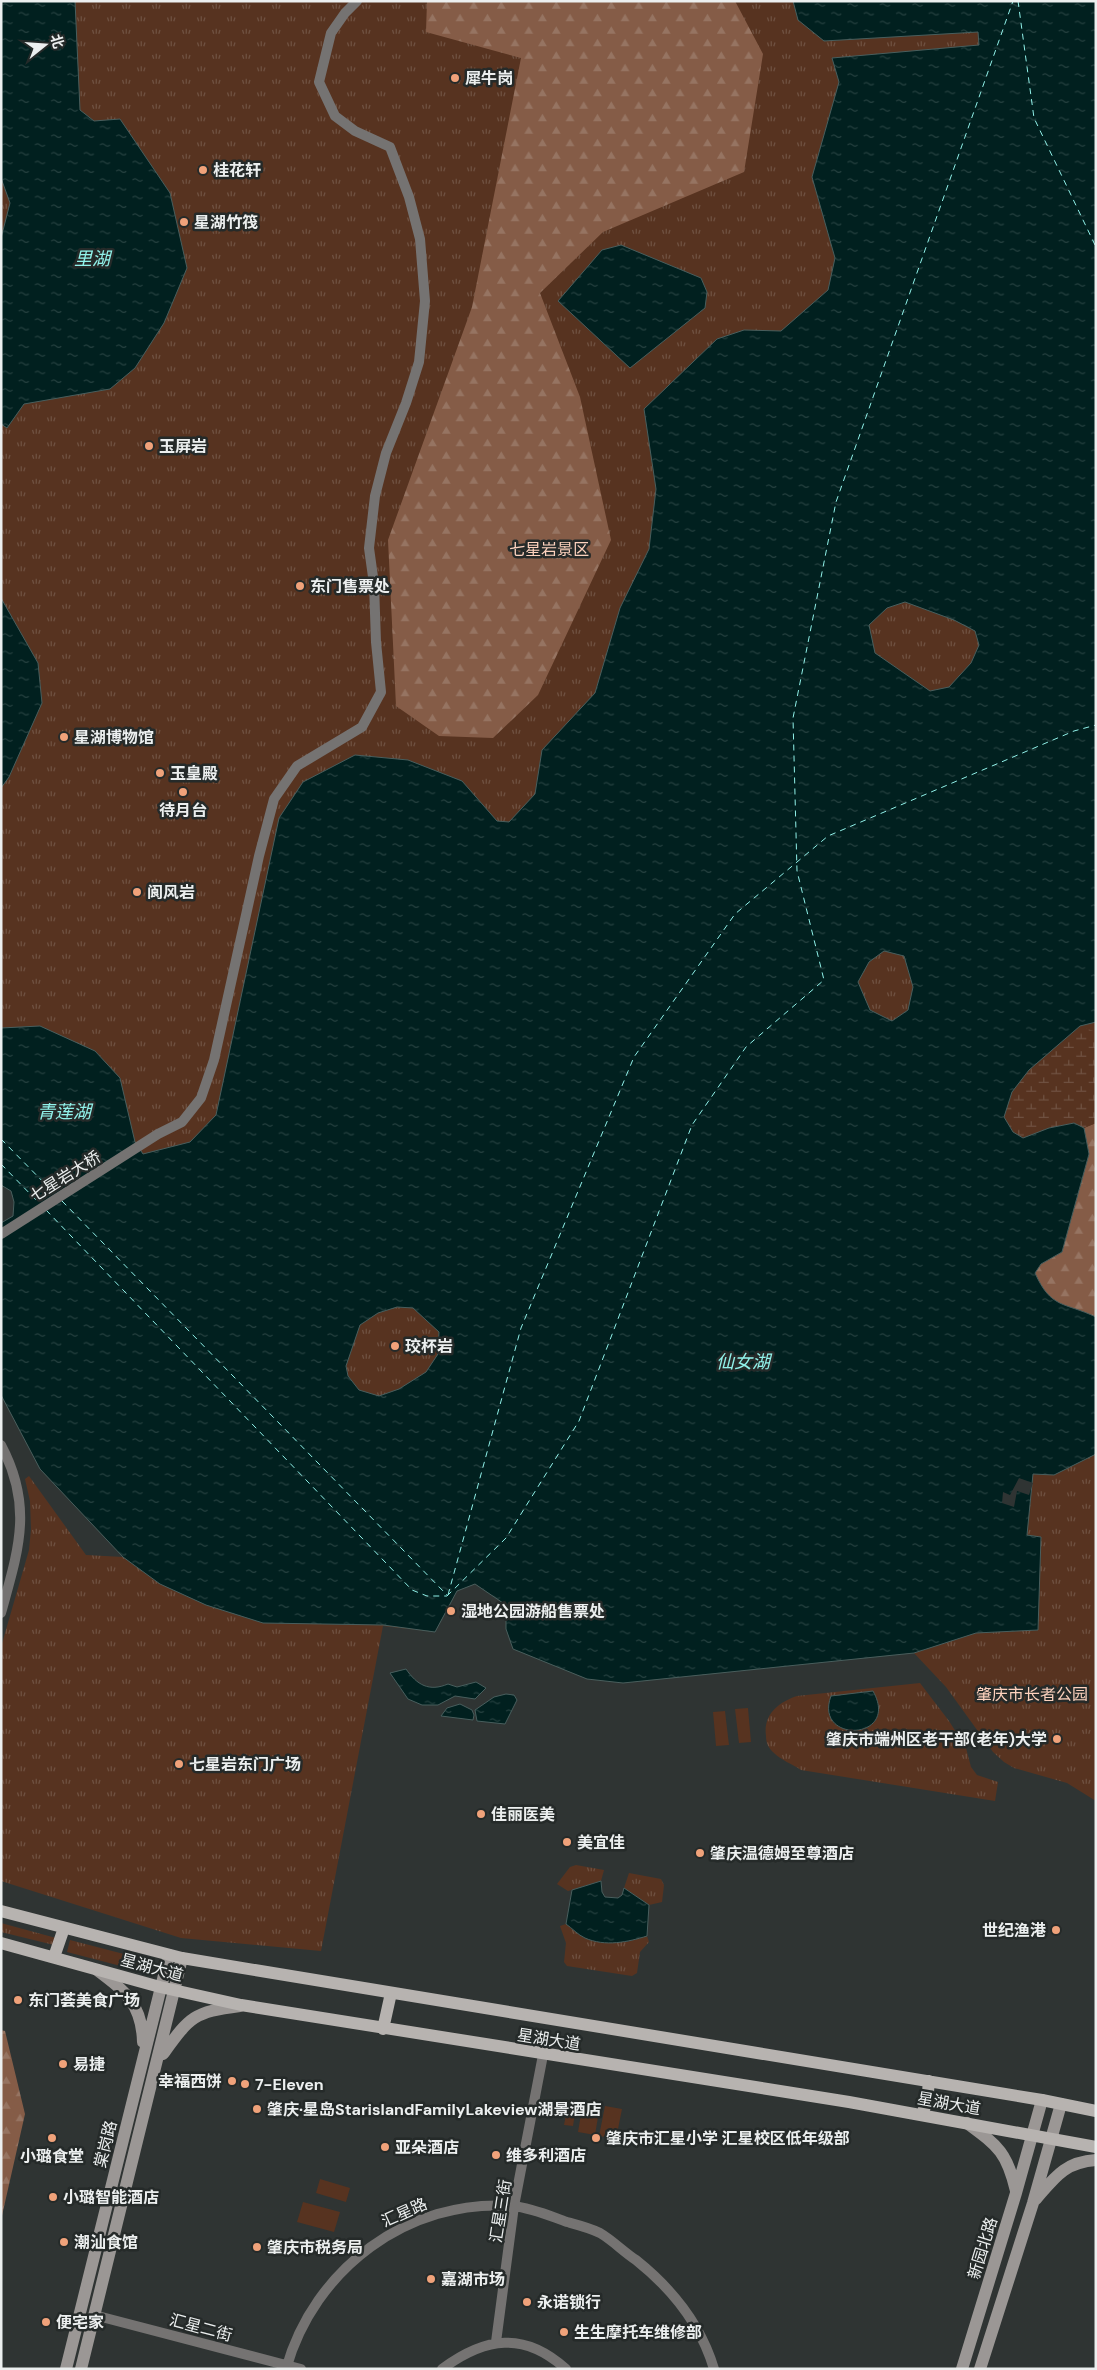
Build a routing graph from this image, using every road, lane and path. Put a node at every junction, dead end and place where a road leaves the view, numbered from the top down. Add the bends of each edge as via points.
1 (357, 1) edge
2 (1, 1234) edge
3 (1, 1445) edge
4 (1, 1613) edge
5 (1, 1911) edge
6 (64, 1928) junction
7 (1, 1943) edge
8 (169, 1956) junction
9 (54, 1957) junction
10 (182, 1958) junction
11 (97, 1970) junction
12 (160, 1987) junction
13 (175, 1991) junction
14 (391, 1992) junction
15 (241, 2006) junction
16 (382, 2029) junction
17 (543, 2055) junction
18 (143, 2057) junction
19 (158, 2061) junction
20 (929, 2081) junction
21 (1042, 2100) junction
22 (1060, 2104) junction
23 (1096, 2112) edge
24 (922, 2114) junction
25 (967, 2123) junction
26 (1033, 2136) junction
27 (1052, 2140) junction
28 (1096, 2147) edge
29 (1096, 2160) edge
30 (1016, 2193) junction
31 (1033, 2203) junction
32 (514, 2206) junction
33 (103, 2220) junction
34 (117, 2224) junction
35 (992, 2272) junction
36 (1009, 2275) junction
37 (94, 2315) junction
38 (496, 2342) junction
39 (286, 2367) edge
40 (66, 2369) edge
41 (81, 2369) edge
42 (301, 2369) edge
43 (442, 2369) edge
44 (566, 2369) edge
45 (714, 2369) edge
46 (962, 2369) edge
47 (980, 2369) edge

1 - 2 street, 七星岩大桥 via 344,13 331,33 319,82 335,116 354,131 390,147 420,239 425,301 419,362 386,452 374,505 369,548 381,692 362,727 297,766 274,799 214,1060 201,1098 182,1122
3 - 4 street via 17,1481 21,1525
5 - 6 main road, 星湖大道
6 - 8 main road, 星湖大道
6 - 9 main road
7 - 9 main road, 星湖大道
8 - 10 main road, 星湖大道
8 - 12 main road, 棠岗路
9 - 11 main road, 星湖大道
10 - 13 main road, 棠岗路
10 - 14 main road, 星湖大道
11 - 12 main road, 星湖大道
11 - 18 main road via 134,2003 142,2031
12 - 13 main road, 星湖大道
12 - 18 main road, 棠岗路
13 - 15 main road, 星湖大道
13 - 19 main road, 棠岗路
14 - 16 main road
14 - 20 main road, 星湖大道
15 - 16 main road, 星湖大道
15 - 19 main road via 205,2011 195,2016 185,2024
16 - 17 main road, 星湖大道
17 - 24 main road, 星湖大道
17 - 32 street, 汇星三街
18 - 33 main road, 棠岗路
19 - 34 main road, 棠岗路
20 - 21 main road, 星湖大道
20 - 24 main road
21 - 22 main road, 星湖大道
21 - 26 main road, 新园北路
22 - 23 main road, 星湖大道
22 - 27 main road, 新园北路
24 - 25 main road, 星湖大道
25 - 26 main road, 星湖大道
25 - 30 main road via 1005,2157
26 - 27 main road, 星湖大道
26 - 30 main road, 新园北路
27 - 28 main road, 星湖大道
27 - 31 main road, 新园北路
29 - 31 main road via 1068,2167 1059,2173
30 - 35 main road, 新园北路
31 - 36 main road, 新园北路
32 - 38 street, 汇星三街
32 - 39 street, 汇星路 via 490,2205 443,2211 390,2233 356,2258 328,2286 307,2316
32 - 45 street, 汇星路 via 600,2233 659,2278 687,2313 710,2353
33 - 34 main road
33 - 40 main road, 棠岗路
34 - 37 main road, 棠岗路
35 - 36 main road via 999,2267
35 - 46 main road, 新园北路
36 - 47 main road, 新园北路
37 - 39 street, 汇星二街
37 - 41 main road, 棠岗路
38 - 43 street via 462,2354
38 - 44 street via 525,2344 552,2355
39 - 42 street, 汇星二街

